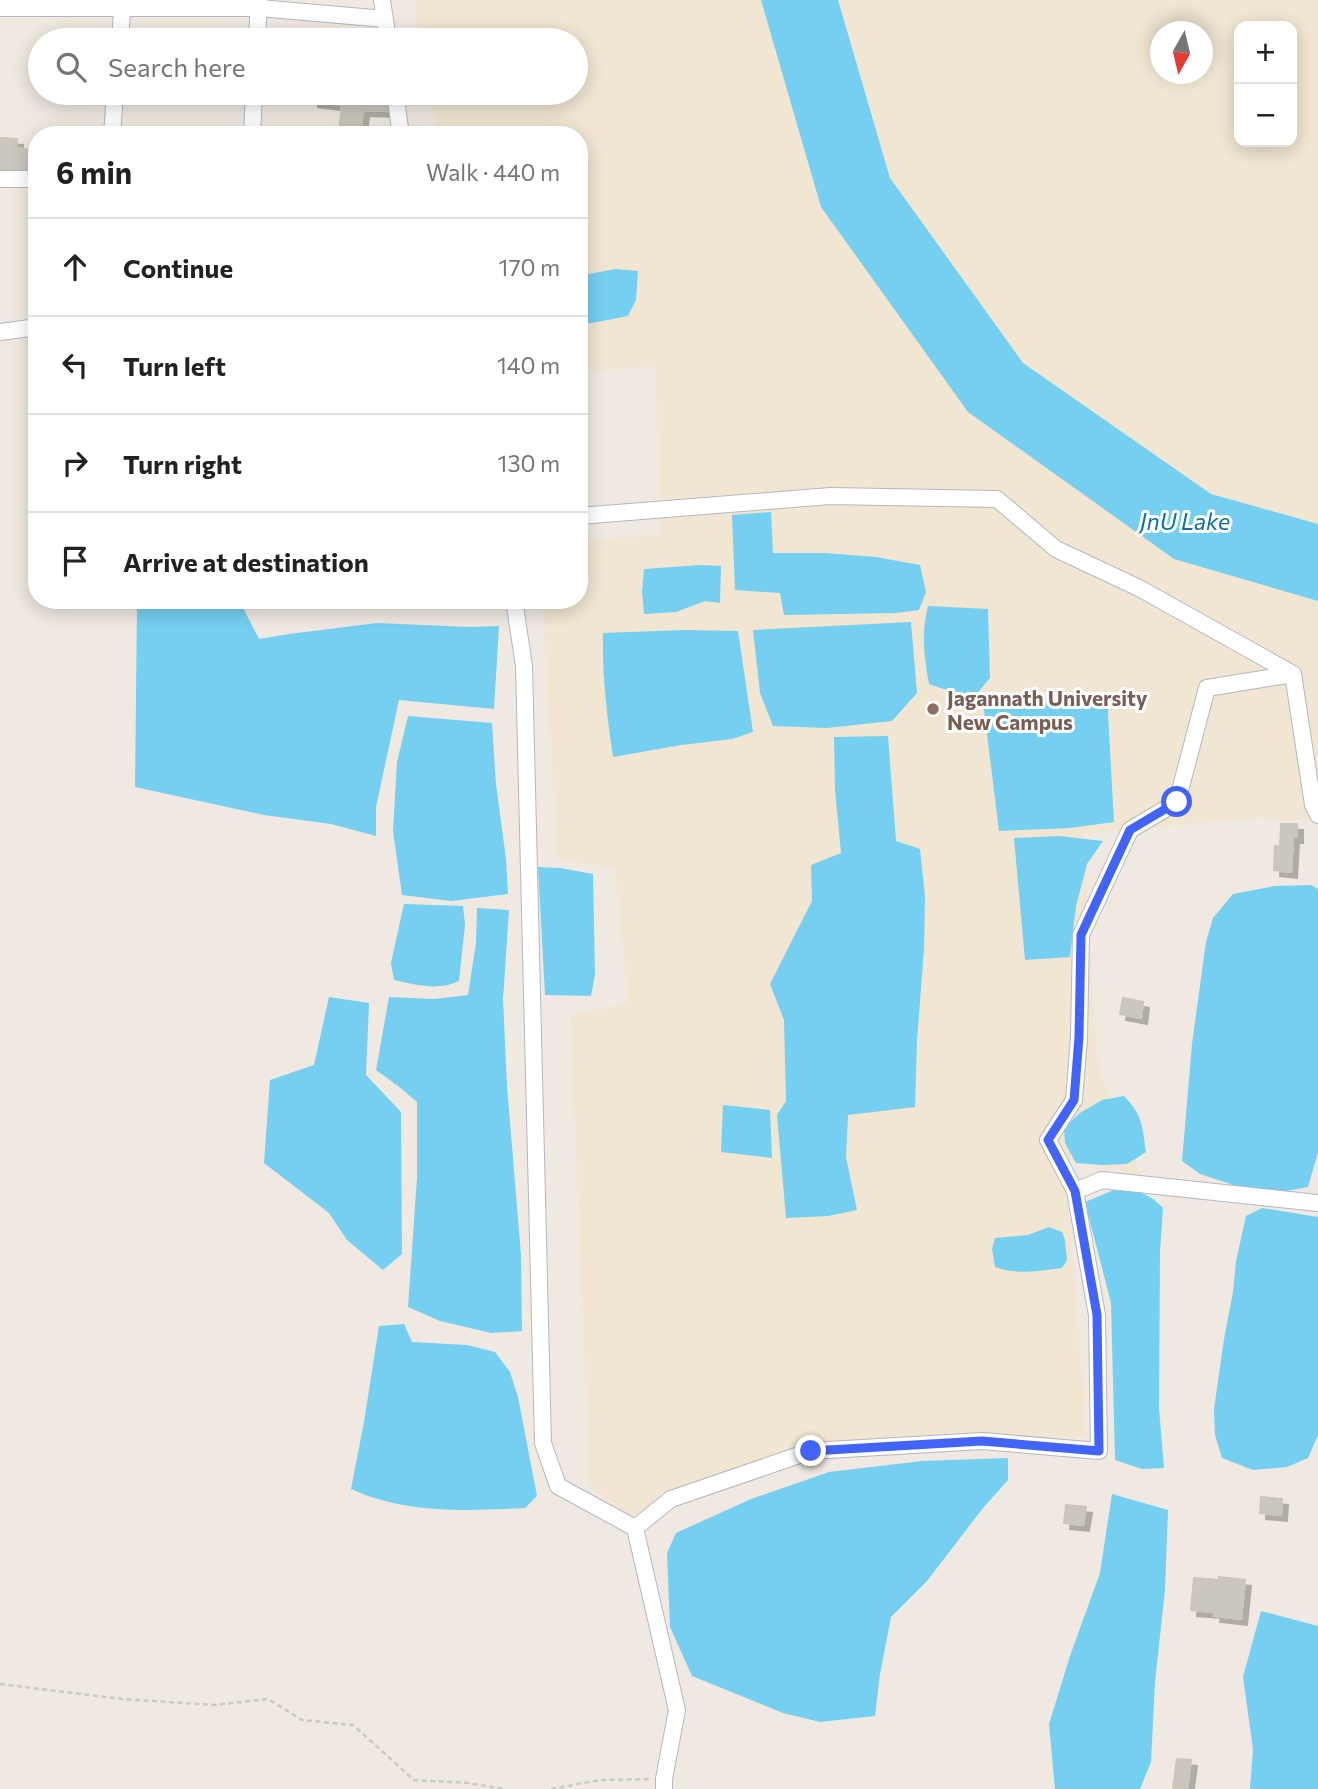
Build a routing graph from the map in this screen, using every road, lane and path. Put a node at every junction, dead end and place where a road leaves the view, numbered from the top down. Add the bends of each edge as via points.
1 (382, 0) edge
2 (122, 4) edge
3 (259, 4) edge
4 (0, 8) edge
5 (385, 19) junction
6 (121, 28) edge
7 (258, 28) edge
8 (386, 28) edge
9 (115, 105) edge
10 (253, 105) edge
11 (397, 105) edge
12 (113, 126) edge
13 (252, 126) edge
14 (400, 126) edge
15 (0, 179) edge
16 (28, 180) edge
17 (28, 328) edge
18 (0, 332) edge
19 (588, 515) edge
20 (515, 609) edge
21 (1293, 674) junction
22 (1318, 815) edge
23 (1075, 1191) junction
24 (1318, 1203) edge
25 (635, 1528) junction
26 (0, 1684) edge
27 (664, 1784) edge
28 (505, 1789) edge
29 (551, 1789) edge

1 - 5 street
2 - 3 street
2 - 4 street
2 - 6 street
3 - 5 street
3 - 7 street
5 - 8 street
9 - 12 street
10 - 13 street
11 - 14 street
15 - 16 street
17 - 18 street
19 - 21 street via 830,496 997,499 1056,549 1139,588
20 - 25 street via 524,666 544,1443 558,1486
21 - 22 street
21 - 23 street via 1207,688 1177,802 1130,830 1081,935 1074,1100 1048,1140
23 - 24 street via 1102,1180
23 - 25 street via 1097,1315 1099,1451 982,1441 811,1451 671,1499
25 - 27 street via 677,1710
26 - 28 path via 214,1705 268,1699 302,1720 353,1725 414,1780
27 - 29 path via 600,1780

